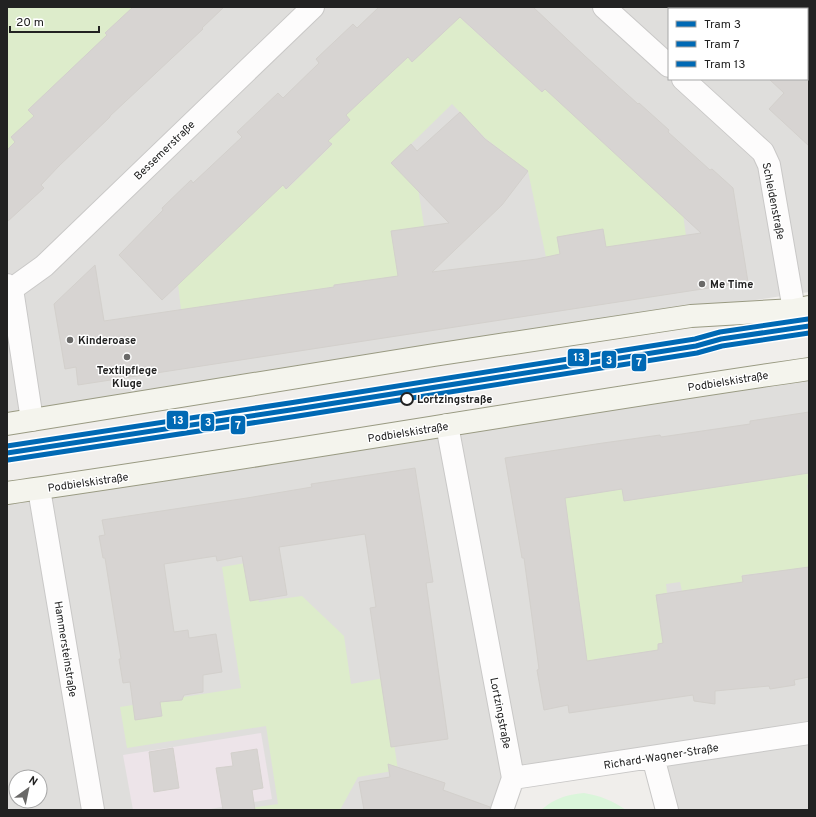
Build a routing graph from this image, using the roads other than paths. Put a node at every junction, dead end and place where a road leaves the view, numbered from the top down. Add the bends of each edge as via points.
1 (313, 7) edge
2 (604, 7) edge
3 (668, 65) edge
4 (684, 80) edge
5 (9, 287) edge
6 (801, 309) edge
7 (809, 369) edge
8 (32, 420) junction
9 (7, 424) edge
10 (447, 425) junction
11 (39, 489) junction
12 (7, 494) edge
13 (809, 733) edge
14 (653, 757) junction
15 (513, 778) junction
16 (92, 810) edge
17 (502, 810) edge
18 (667, 810) edge

1 - 5 street, Bessemerstraße via 44,266
2 - 3 street
4 - 6 street, Schleidenstraße via 763,152 769,165
5 - 8 street
6 - 8 main road via 691,316
7 - 10 main road, Podbielskistraße
8 - 9 main road
10 - 11 main road, Podbielskistraße
10 - 15 street, Lortzingstraße
11 - 12 main road, Podbielskistraße
11 - 16 street, Hammersteinstraße
13 - 14 street, Richard-Wagner-Straße
14 - 15 street, Richard-Wagner-Straße
14 - 18 street
15 - 17 street, Lortzingstraße

